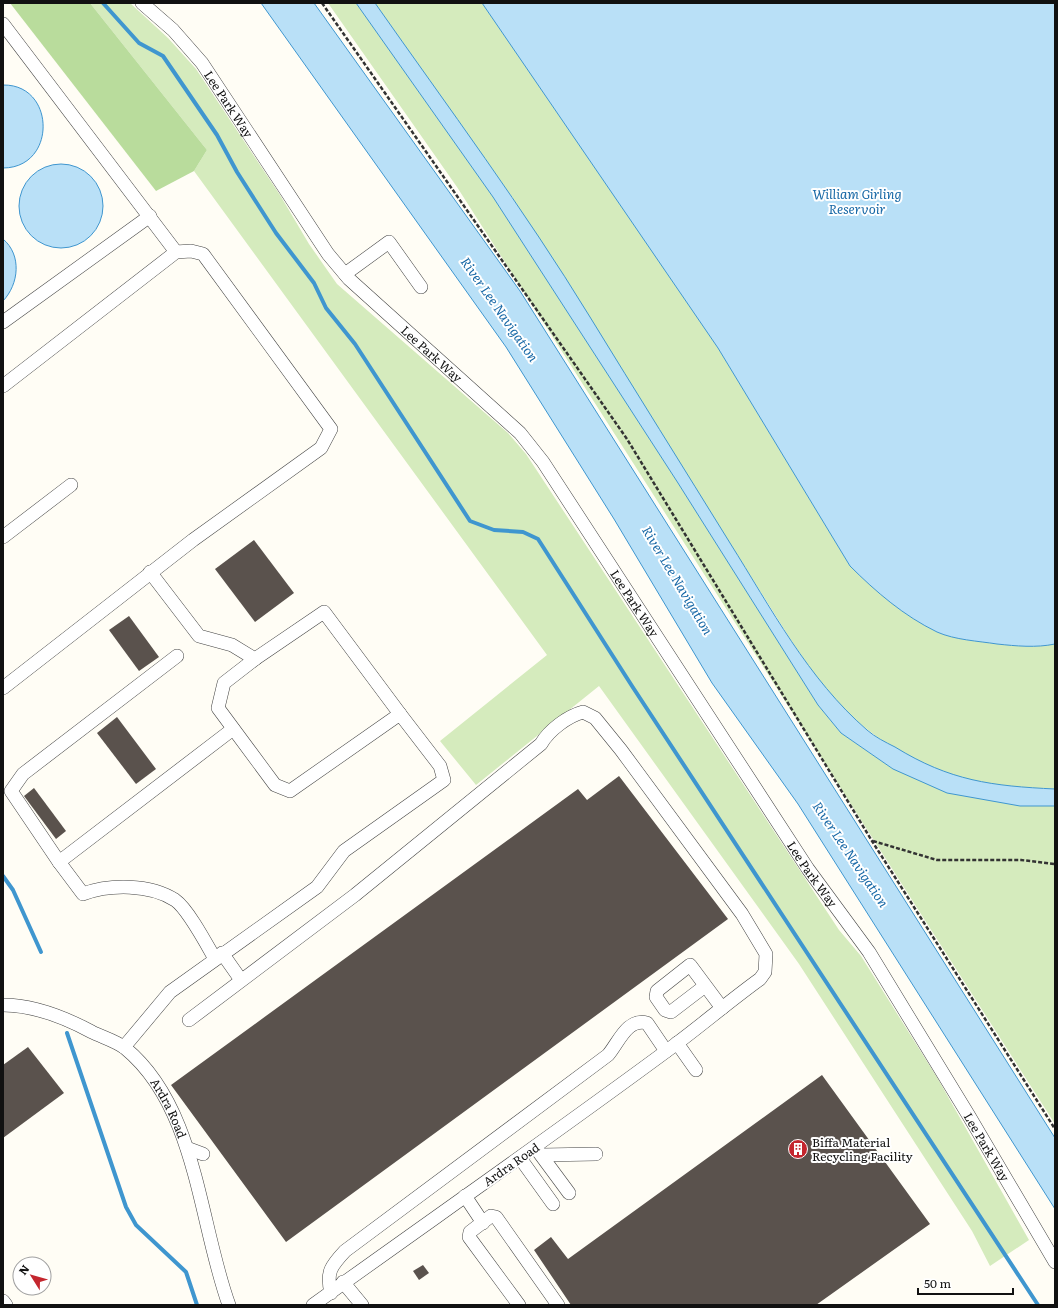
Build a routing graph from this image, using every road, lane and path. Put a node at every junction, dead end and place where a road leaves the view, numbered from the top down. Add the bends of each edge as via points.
1 (142, 3) edge
2 (322, 3) edge
3 (3, 24) edge
4 (150, 216) junction
5 (176, 252) junction
6 (345, 274) junction
7 (421, 287) dead end
8 (3, 322) edge
9 (3, 386) edge
10 (70, 485) dead end
11 (3, 537) edge
12 (150, 572) junction
13 (177, 656) dead end
14 (255, 659) junction
15 (3, 688) edge
16 (400, 714) junction
17 (233, 729) junction
18 (872, 841) junction
19 (59, 862) junction
20 (1055, 864) edge
21 (218, 956) junction
22 (241, 980) junction
23 (705, 986) dead end
24 (3, 1005) edge
25 (722, 1008) junction
26 (189, 1020) dead end
27 (677, 1043) junction
28 (124, 1047) junction
29 (666, 1051) junction
30 (696, 1070) dead end
31 (1055, 1129) edge
32 (187, 1148) junction
33 (538, 1151) junction
34 (203, 1154) dead end
35 (596, 1154) dead end
36 (520, 1158) junction
37 (569, 1193) dead end
38 (465, 1196) junction
39 (553, 1204) dead end
40 (483, 1223) junction
41 (1055, 1262) edge
42 (343, 1282) junction
43 (331, 1292) junction
44 (3, 1300) edge
45 (6, 1305) edge
46 (229, 1305) edge
47 (313, 1305) edge
48 (362, 1305) edge
49 (519, 1305) edge
50 (558, 1305) edge

1 - 6 street, Lee Park Way via 173,30 202,63 323,248
2 - 18 path via 627,439
3 - 4 street
4 - 5 street
4 - 8 street
5 - 9 street
5 - 12 street via 192,251 203,254 331,429 321,448
6 - 7 street via 389,242
6 - 41 street, Lee Park Way via 520,433 543,462 803,862 868,952
10 - 11 street
12 - 14 street via 199,636 232,645
12 - 15 street
13 - 19 street via 23,774 11,791
14 - 16 street via 324,612
14 - 17 street via 224,683 218,708
16 - 17 street via 290,791 275,785
16 - 21 street via 440,766 444,780 344,851 317,887
17 - 19 street
18 - 20 path via 937,860 1022,860
18 - 31 path
19 - 21 street via 83,894 99,888 147,889 176,900
21 - 22 street
21 - 28 street via 162,999
22 - 25 street, Ardra Road via 355,894 541,744 545,737 573,714 588,712 631,764 742,914 766,954 765,972 760,979
22 - 26 street
23 - 25 street
24 - 28 street, Ardra Road via 42,1011 80,1025
25 - 27 street, Ardra Road
27 - 29 street, Ardra Road
27 - 30 street
28 - 32 street, Ardra Road via 154,1080 170,1105
29 - 33 street, Ardra Road
29 - 43 street via 647,1023 634,1024 625,1031 608,1055 345,1251 331,1267 328,1281
32 - 34 street
32 - 46 street, Ardra Road via 221,1283
33 - 35 street
33 - 36 street, Ardra Road
33 - 37 street
36 - 38 street, Ardra Road
36 - 39 street
38 - 40 street
38 - 42 street, Ardra Road
40 - 49 street via 470,1232 469,1237
40 - 50 street via 491,1216 496,1217
42 - 43 street, Ardra Road
42 - 48 street
43 - 47 street, Ardra Road
44 - 45 street

